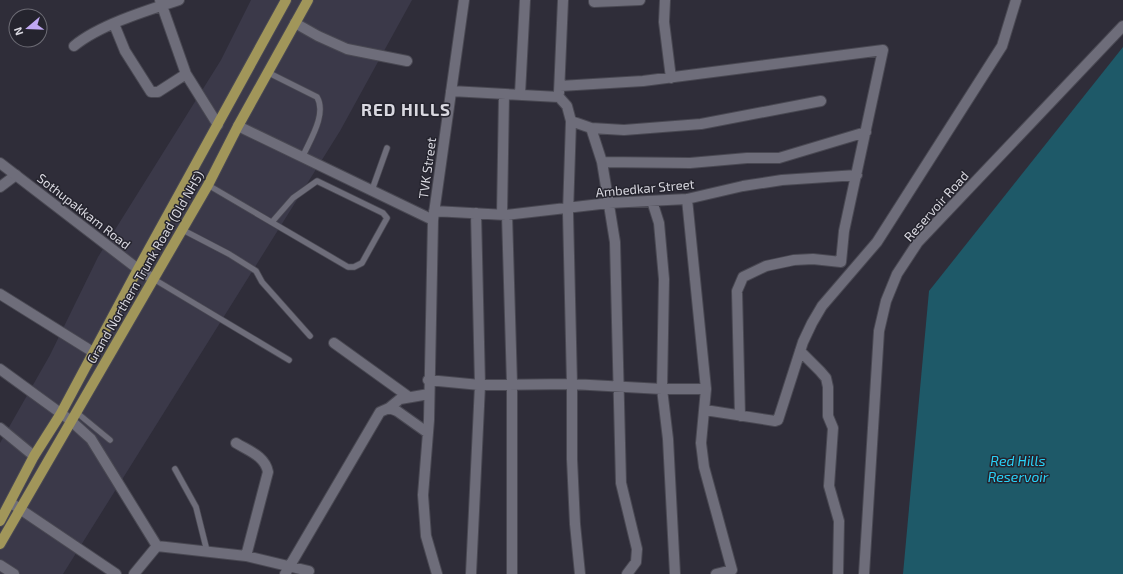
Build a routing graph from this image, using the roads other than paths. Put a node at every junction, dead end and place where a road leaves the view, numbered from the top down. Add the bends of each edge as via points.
1 (179, 0) edge
2 (286, 0) edge
3 (308, 0) edge
4 (464, 0) edge
5 (525, 0) edge
6 (563, 0) edge
7 (594, 0) edge
8 (635, 0) edge
9 (640, 0) edge
10 (664, 0) edge
11 (1016, 0) edge
12 (160, 3) edge
13 (295, 22) junction
14 (114, 24) junction
15 (1123, 26) edge
16 (74, 46) dead end
17 (407, 61) dead end
18 (269, 73) junction
19 (186, 74) junction
20 (671, 78) junction
21 (560, 86) junction
22 (451, 91) junction
23 (504, 94) junction
24 (520, 94) junction
25 (559, 97) junction
26 (822, 101) dead end
27 (571, 121) junction
28 (218, 125) junction
29 (238, 126) junction
30 (591, 128) junction
31 (866, 132) junction
32 (387, 148) dead end
33 (303, 156) junction
34 (602, 162) junction
35 (0, 163) edge
36 (16, 175) junction
37 (857, 175) junction
38 (208, 185) junction
39 (0, 187) edge
40 (372, 190) junction
41 (687, 199) junction
42 (652, 201) junction
43 (609, 203) junction
44 (569, 208) junction
45 (476, 212) junction
46 (505, 215) junction
47 (434, 216) junction
48 (272, 222) junction
49 (181, 229) junction
50 (138, 269) junction
51 (152, 278) junction
52 (0, 294) edge
53 (310, 336) dead end
54 (334, 343) dead end
55 (800, 351) junction
56 (93, 352) junction
57 (289, 360) dead end
58 (0, 369) edge
59 (428, 380) junction
60 (512, 384) junction
61 (572, 384) junction
62 (480, 385) junction
63 (618, 386) junction
64 (706, 388) junction
65 (662, 389) junction
66 (428, 394) junction
67 (409, 397) junction
68 (388, 408) junction
69 (704, 410) junction
70 (60, 414) junction
71 (73, 416) junction
72 (740, 416) junction
73 (0, 428) edge
74 (428, 433) junction
75 (110, 440) dead end
76 (236, 443) dead end
77 (34, 456) junction
78 (175, 468) dead end
79 (11, 502) junction
80 (20, 508) junction
81 (0, 521) edge
82 (0, 544) edge
83 (157, 546) junction
84 (207, 551) junction
85 (246, 556) junction
86 (0, 565) edge
87 (287, 571) edge
88 (309, 571) dead end
89 (14, 574) edge
90 (116, 574) edge
91 (134, 574) edge
92 (437, 574) edge
93 (471, 574) edge
94 (512, 574) edge
95 (580, 574) edge
96 (627, 574) edge
97 (676, 574) edge
98 (716, 574) edge
99 (838, 574) edge
100 (864, 574) edge

1 - 12 street
2 - 28 main road, Grand Northern Trunk Road (Old NH5)
3 - 13 main road, Grand Northern Trunk Road (Old NH5)
4 - 22 street, TVK Street
5 - 24 street
6 - 21 street
7 - 8 street
8 - 9 street
10 - 20 street
11 - 55 street via 1002,46 877,242 822,306
12 - 14 street
12 - 19 street
13 - 17 street via 347,49
13 - 18 main road, Grand Northern Trunk Road (Old NH5)
14 - 16 street
14 - 19 street via 125,51 151,92 158,92
15 - 100 street, Reservoir Road via 918,242 897,274 886,301 879,331
18 - 29 main road, Grand Northern Trunk Road (Old NH5)
18 - 33 lane via 317,97 320,102 320,114
19 - 28 street
20 - 21 street
20 - 31 street via 883,50
21 - 25 street
22 - 23 street
22 - 47 street, TVK Street
23 - 24 street
23 - 46 street
24 - 25 street
25 - 27 street via 567,106
26 - 30 street via 701,124 624,130
27 - 30 street
27 - 44 street
28 - 50 main road, Grand Northern Trunk Road (Old NH5)
29 - 33 street
29 - 38 main road, Grand Northern Trunk Road (Old NH5)
30 - 34 street
31 - 34 street via 779,158 690,163
31 - 37 street
32 - 40 lane
33 - 40 street
34 - 43 street
35 - 36 street, Sothupakkam Road
36 - 39 street
36 - 50 street, Sothupakkam Road
37 - 41 street, Ambedkar Street via 782,180
37 - 72 street via 844,231 841,262 794,260 766,266 743,277 737,291
38 - 48 lane
38 - 49 main road, Grand Northern Trunk Road (Old NH5)
40 - 47 street
41 - 42 street, Ambedkar Street
41 - 64 street
42 - 43 street, Ambedkar Street
42 - 65 street via 659,223 664,279
43 - 44 street, Ambedkar Street
43 - 63 street via 615,242
44 - 46 street, Ambedkar Street
44 - 61 street
45 - 46 street, Ambedkar Street
45 - 47 street, Ambedkar Street
45 - 62 street
46 - 60 street
47 - 59 street, TVK Street
48 - 48 lane via 342,265 354,267 362,263 387,218 384,212 317,181 293,198
49 - 51 main road, Grand Northern Trunk Road (Old NH5)
49 - 53 lane via 256,271 262,282
50 - 51 street, Sothupakkam Road
50 - 56 main road, Grand Northern Trunk Road (Old NH5)
51 - 57 lane
51 - 71 main road, Grand Northern Trunk Road (Old NH5)
52 - 56 street
54 - 67 street
55 - 72 street via 778,420
55 - 99 street via 826,378 828,388 828,416 833,428 829,486 839,521
56 - 70 main road, Grand Northern Trunk Road (Old NH5)
58 - 70 street
59 - 62 street
59 - 66 street, TVK Street
60 - 61 street
60 - 62 street
60 - 94 street
61 - 63 street
61 - 95 street via 572,459
62 - 93 street
63 - 65 street
63 - 96 street via 621,483 637,549 636,562
64 - 65 street
64 - 69 street
65 - 97 street via 668,439
66 - 67 street
66 - 74 street, TVK Street
67 - 68 street
68 - 74 street via 397,411
68 - 87 street via 380,412
69 - 72 street
69 - 98 street via 704,468 732,570
70 - 71 street
70 - 77 main road, Grand Northern Trunk Road (Old NH5)
71 - 75 lane
71 - 80 main road, Grand Northern Trunk Road (Old NH5)
71 - 83 street via 91,439
73 - 77 street
74 - 92 street, TVK Street via 423,495 426,536
76 - 85 street via 262,459 267,465 268,472
77 - 79 main road, Grand Northern Trunk Road (Old NH5)
78 - 84 lane via 196,507
79 - 80 street
79 - 81 main road, Grand Northern Trunk Road (Old NH5)
80 - 82 main road, Grand Northern Trunk Road (Old NH5)
80 - 90 street
83 - 84 street
83 - 91 street
84 - 85 street
85 - 87 street
86 - 89 street
87 - 88 street

